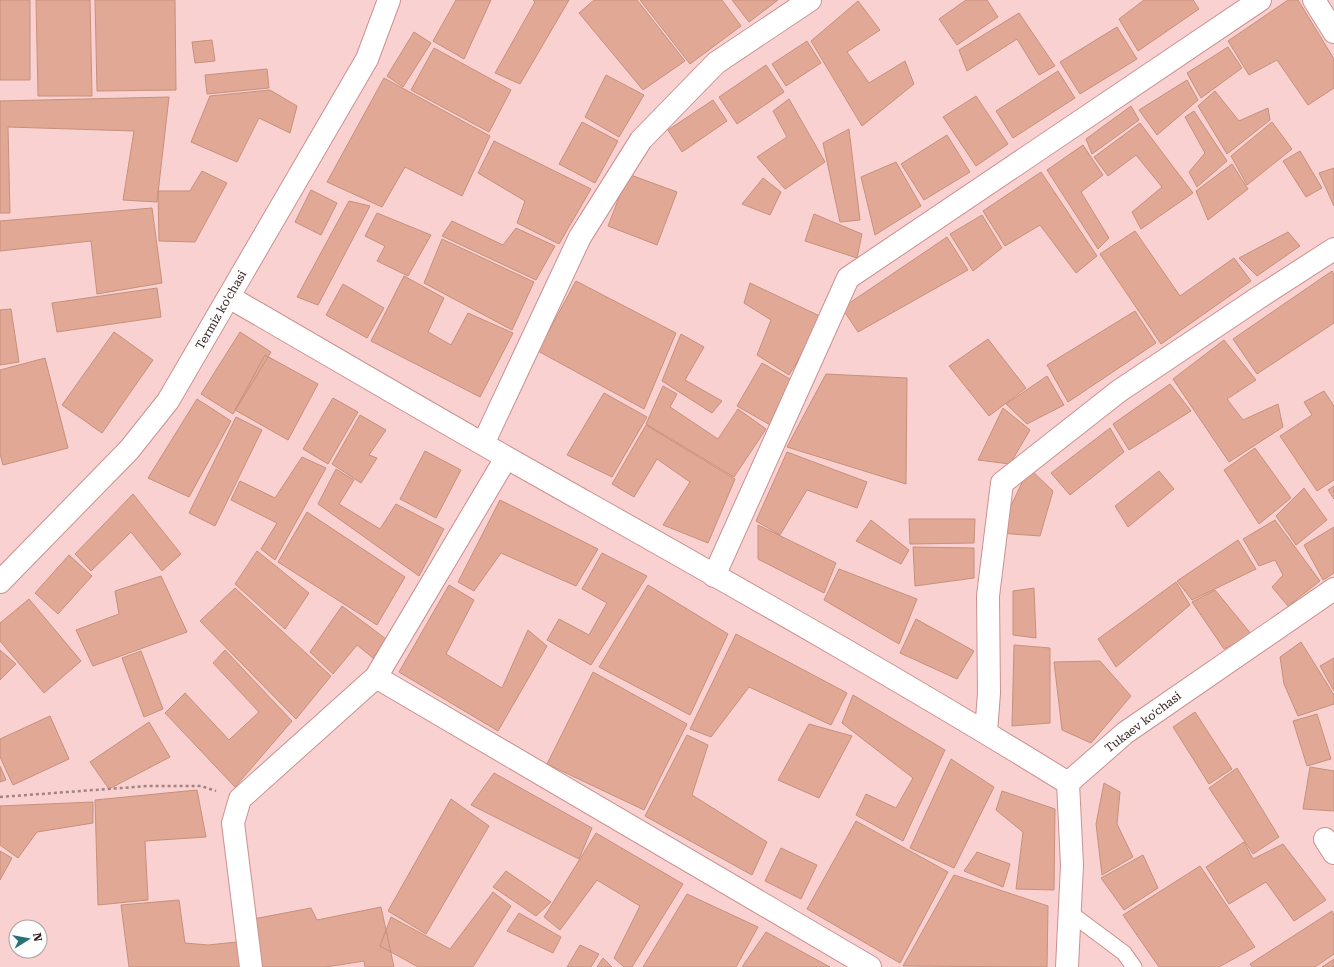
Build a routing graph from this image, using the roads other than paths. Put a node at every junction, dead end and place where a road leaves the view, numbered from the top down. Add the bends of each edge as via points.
1 (389, 0) edge
2 (810, 0) edge
3 (1260, 0) edge
4 (1314, 0) edge
5 (1334, 32) edge
6 (1334, 249) edge
7 (229, 297) junction
8 (483, 444) junction
9 (506, 458) junction
10 (714, 576) junction
11 (0, 582) edge
12 (1334, 589) edge
13 (376, 677) junction
14 (986, 732) junction
15 (1068, 783) junction
16 (1069, 912) junction
17 (251, 967) edge
18 (870, 967) edge
19 (1066, 967) edge
20 (1134, 967) edge

1 - 7 street, Termiz ko'chasi via 367,59
2 - 8 street via 716,63 641,140 580,237
3 - 10 street via 848,278
4 - 5 street
6 - 14 street via 1119,391 1002,482 988,596 989,693
7 - 8 street
7 - 11 street, Termiz ko'chasi via 168,401 129,450
8 - 9 street
9 - 10 street
9 - 13 street
10 - 14 street
12 - 15 street, Tukaev ko'chasi via 1125,733
13 - 17 street via 240,799 233,823
13 - 18 street
14 - 15 street
15 - 16 street via 1072,865
16 - 19 street
16 - 20 lane via 1124,953

